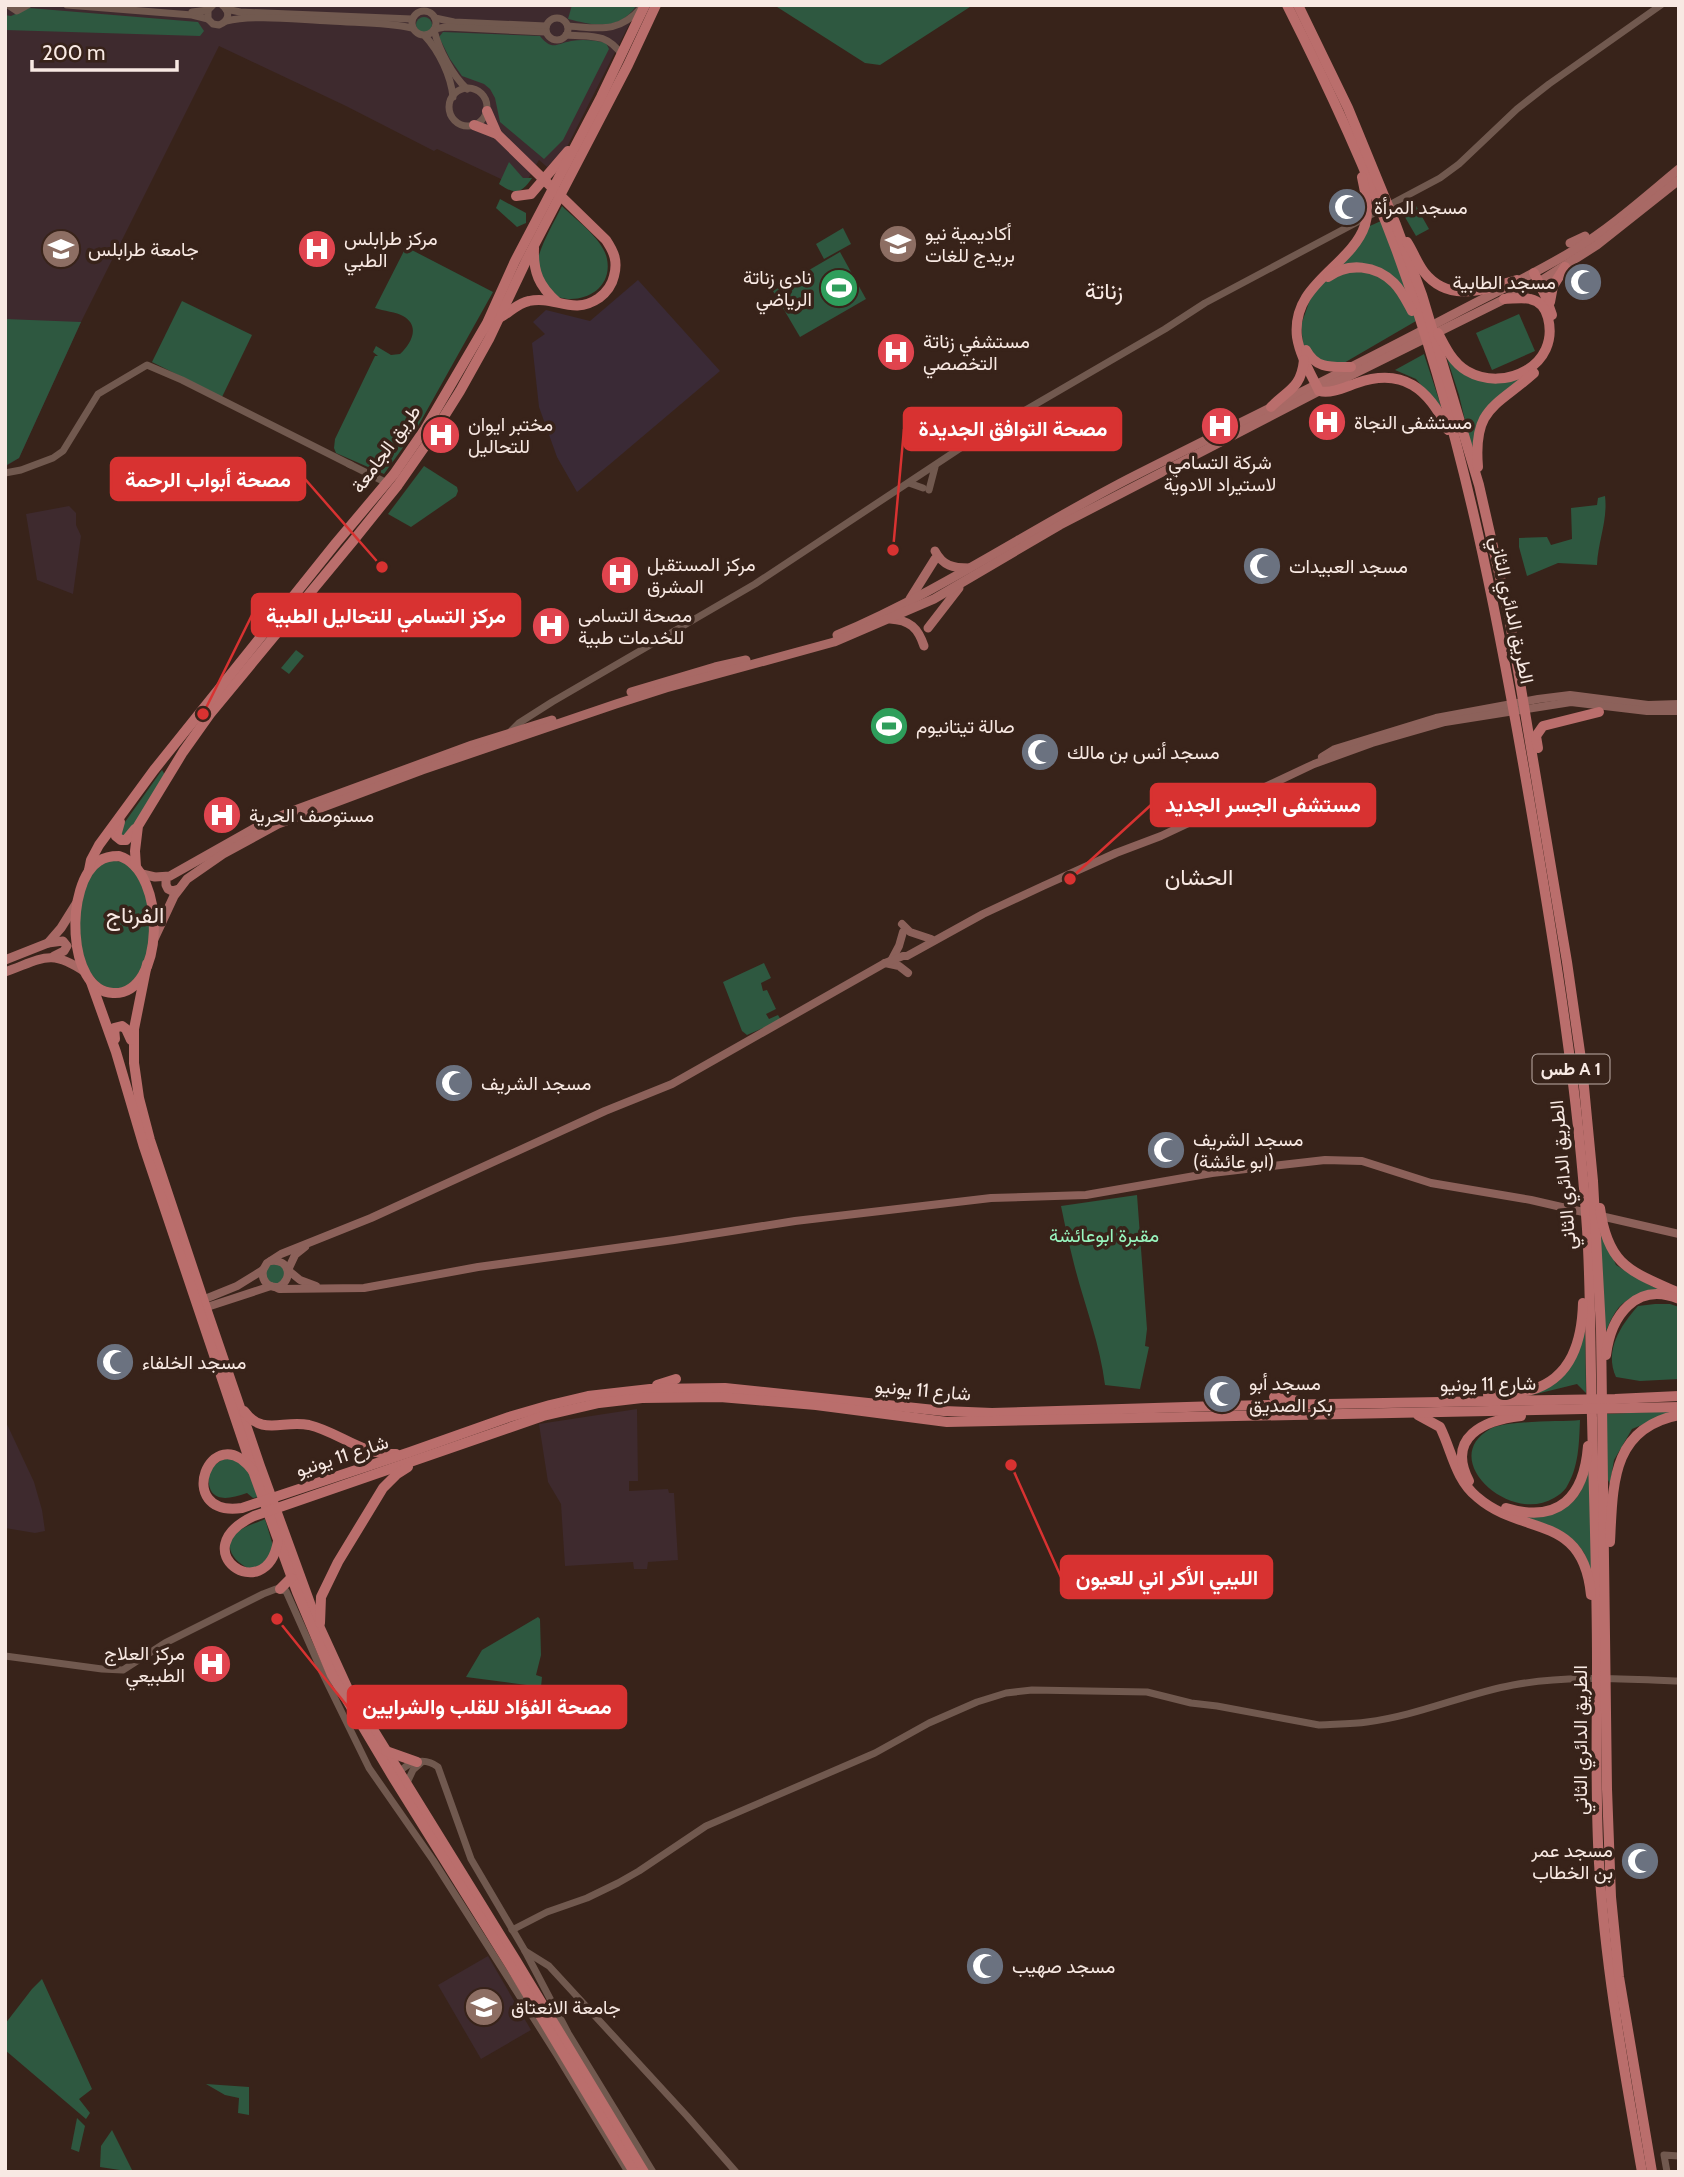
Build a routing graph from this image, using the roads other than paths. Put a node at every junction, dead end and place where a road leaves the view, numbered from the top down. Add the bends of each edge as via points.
1 (8, 5) edge
2 (68, 5) edge
3 (116, 5) edge
4 (644, 5) edge
5 (656, 5) edge
6 (1287, 5) edge
7 (1298, 5) edge
8 (1661, 5) edge
9 (27, 6) edge
10 (224, 7) edge
11 (211, 8) edge
12 (435, 18) junction
13 (208, 19) junction
14 (412, 19) junction
15 (226, 21) junction
16 (568, 26) junction
17 (412, 29) junction
18 (435, 29) junction
19 (546, 29) junction
20 (425, 36) junction
21 (566, 36) junction
22 (622, 55) junction
23 (467, 89) junction
24 (453, 97) junction
25 (487, 111) junction
26 (474, 125) junction
27 (497, 134) junction
28 (575, 143) junction
29 (1357, 155) junction
30 (1679, 169) edge
31 (1679, 180) edge
32 (516, 196) dead end
33 (1642, 199) junction
34 (1396, 225) junction
35 (1570, 243) dead end
36 (534, 245) junction
37 (1564, 267) junction
38 (1536, 277) junction
39 (1517, 281) junction
40 (1422, 295) junction
41 (1503, 299) junction
42 (560, 304) junction
43 (1550, 306) junction
44 (500, 317) junction
45 (1446, 323) junction
46 (1424, 335) junction
47 (1412, 342) junction
48 (1304, 359) junction
49 (1350, 367) junction
50 (1318, 388) junction
51 (1271, 407) junction
52 (936, 464) junction
53 (15, 472) junction
54 (5, 473) edge
55 (5, 480) edge
56 (387, 483) junction
57 (908, 483) junction
58 (1467, 483) junction
59 (1479, 485) junction
60 (971, 568) junction
61 (963, 584) junction
62 (908, 602) junction
63 (888, 620) junction
64 (928, 628) dead end
65 (924, 646) dead end
66 (626, 698) junction
67 (1538, 702) junction
68 (1679, 705) edge
69 (1679, 711) edge
70 (1599, 712) dead end
71 (512, 732) junction
72 (1541, 804) junction
73 (126, 809) junction
74 (138, 826) junction
75 (89, 870) junction
76 (139, 870) junction
77 (166, 877) junction
78 (1043, 885) junction
79 (179, 889) junction
80 (76, 904) junction
81 (931, 939) junction
82 (153, 941) junction
83 (48, 943) junction
84 (52, 956) junction
85 (902, 956) junction
86 (5, 960) edge
87 (888, 962) junction
88 (147, 964) junction
89 (5, 972) edge
90 (85, 972) junction
91 (908, 973) dead end
92 (91, 982) junction
93 (133, 1047) junction
94 (116, 1052) junction
95 (1589, 1149) junction
96 (1587, 1229) junction
97 (1679, 1234) edge
98 (313, 1242) junction
99 (270, 1262) junction
100 (263, 1270) junction
101 (288, 1271) junction
102 (273, 1287) junction
103 (339, 1289) junction
104 (1679, 1293) edge
105 (1679, 1299) edge
106 (201, 1305) junction
107 (676, 1379) dead end
108 (641, 1390) junction
109 (1679, 1390) edge
110 (850, 1393) dead end
111 (1679, 1396) edge
112 (1274, 1397) dead end
113 (1636, 1398) junction
114 (816, 1401) junction
115 (1455, 1401) junction
116 (1615, 1404) junction
117 (239, 1405) junction
118 (885, 1405) junction
119 (1320, 1405) junction
120 (1572, 1405) junction
121 (1679, 1407) edge
122 (1558, 1410) junction
123 (1449, 1412) junction
124 (1414, 1413) junction
125 (1679, 1415) edge
126 (1592, 1418) junction
127 (410, 1452) junction
128 (422, 1455) junction
129 (1451, 1457) junction
130 (1602, 1457) junction
131 (253, 1471) junction
132 (288, 1498) junction
133 (278, 1541) junction
134 (291, 1578) junction
135 (280, 1589) junction
136 (319, 1627) junction
137 (1604, 1630) junction
138 (5, 1656) edge
139 (1597, 1668) junction
140 (1679, 1681) edge
141 (386, 1751) junction
142 (420, 1762) junction
143 (396, 1775) junction
144 (404, 1787) junction
145 (512, 1930) junction
146 (525, 1951) junction
147 (576, 2080) junction
148 (591, 2106) junction
149 (1679, 2156) edge
150 (628, 2172) edge
151 (635, 2172) edge
152 (643, 2172) edge
153 (653, 2172) edge
154 (736, 2172) edge
155 (1642, 2172) edge
156 (1652, 2172) edge
157 (1667, 2172) edge

1 - 9 street via 17,10
2 - 13 street
3 - 11 street via 195,12
4 - 16 street via 614,28
4 - 22 highway, طريق الجامعة
5 - 36 highway, طريق الجامعة
6 - 29 highway, الطريق الدائري الثاني / طس A 1
7 - 34 highway, الطريق الدائري الثاني / طس A 1 via 1348,108
8 - 52 street via 1549,84 1459,164 1418,191 1205,303
10 - 14 street via 247,13
10 - 15 street
11 - 13 street
12 - 14 street via 423,11
12 - 18 street
12 - 19 street
13 - 15 street via 216,25
14 - 17 street
15 - 17 street via 282,19
16 - 19 street via 557,18 549,20
16 - 21 street
17 - 20 street
18 - 19 street
18 - 20 street
18 - 23 street via 455,74
19 - 21 street via 555,41
20 - 24 street via 448,76
21 - 22 street via 604,38
22 - 28 highway, طريق الجامعة
23 - 24 street
23 - 25 street via 481,93
24 - 26 street via 450,112 455,121
25 - 26 street
25 - 27 highway
26 - 27 highway
27 - 42 highway via 614,253 615,270 608,290 582,306
28 - 32 highway via 531,194
28 - 56 highway, طريق الجامعة via 480,334 425,429
29 - 46 highway, الطريق الدائري الثاني / طس A 1 via 1396,248
29 - 48 highway via 1367,204 1365,223 1354,244 1315,283 1303,304 1297,334
30 - 33 main road
31 - 37 main road
33 - 35 main road
33 - 38 main road
34 - 39 highway via 1424,271 1443,288 1470,293
34 - 40 highway, الطريق الدائري الثاني / طس A 1
36 - 42 highway via 537,279
36 - 44 highway, طريق الجامعة
37 - 38 main road
37 - 43 highway via 1553,286
38 - 39 main road
38 - 41 main road
38 - 43 highway
39 - 45 main road
40 - 41 highway via 1454,360 1477,376 1500,379 1532,368 1547,346 1549,334 1547,314 1538,303
40 - 59 highway, الطريق الدائري الثاني / طس A 1
41 - 45 main road
42 - 44 highway via 532,300
43 - 59 highway via 1553,334 1542,364 1495,402 1481,425 1476,450
44 - 74 highway, طريق الجامعة via 460,391 408,471 210,715
45 - 47 main road
46 - 49 highway via 1399,288 1385,275 1366,268 1341,270 1312,294 1301,334 1307,353 1317,364
46 - 58 highway, الطريق الدائري الثاني / طس A 1
47 - 49 main road
47 - 50 main road
48 - 50 highway
48 - 51 highway via 1298,384
49 - 50 main road
50 - 51 main road
50 - 58 highway via 1329,392 1384,376 1412,384 1435,405
50 - 61 main road via 1060,525
51 - 60 main road via 1067,512
52 - 57 street
52 - 57 street via 926,489
53 - 54 street
53 - 55 street
53 - 56 street via 64,451 98,394 147,365
56 - 73 highway, طريق الجامعة
57 - 71 street via 755,584 552,702
58 - 96 highway, الطريق الدائري الثاني / طس A 1 via 1503,643 1557,966
59 - 72 highway, الطريق الدائري الثاني / طس A 1 via 1509,617
60 - 62 main road
60 - 62 main road via 952,567 935,555
61 - 63 main road
61 - 64 main road
62 - 66 main road via 818,641 715,667
63 - 65 main road via 914,626
63 - 66 main road via 834,642
66 - 71 main road
66 - 79 main road via 278,824 205,865
67 - 68 main road via 1570,695
67 - 69 main road
67 - 78 main road via 1433,725 1336,755
70 - 72 highway via 1539,730
71 - 77 main road via 295,810
72 - 95 highway, الطريق الدائري الثاني / طس A 1 via 1576,1023
73 - 74 highway via 116,836 126,840
73 - 75 highway, طريق الجامعة via 99,845
74 - 76 highway, طريق الجامعة via 135,851
75 - 76 highway via 100,860 115,856
75 - 80 highway
76 - 77 main road
76 - 82 highway via 154,911
77 - 79 main road via 168,889
78 - 81 main road
78 - 85 main road
79 - 82 main road
80 - 83 main road
80 - 90 highway via 76,935
81 - 85 main road
81 - 87 main road via 902,928 897,951
82 - 88 highway
83 - 84 main road via 63,941 66,946
83 - 86 main road
84 - 89 main road
84 - 90 main road
85 - 87 main road
87 - 91 main road
87 - 98 main road via 672,1084
88 - 92 highway via 138,983 123,993 102,991
88 - 93 highway
90 - 92 highway
92 - 94 highway
93 - 94 highway via 126,1029 116,1026
93 - 106 highway via 137,1090 150,1140
94 - 106 highway via 144,1147
95 - 104 highway via 1610,1248 1632,1272
95 - 130 highway, الطريق الدائري الثاني / طس A 1 via 1601,1329
96 - 115 highway via 1582,1326 1576,1350 1566,1365 1534,1389
96 - 126 highway, الطريق الدائري الثاني / طس A 1
97 - 103 main road via 1431,1183 1362,1161 1325,1160 1212,1173 1086,1195 991,1198 795,1221
98 - 99 main road
98 - 101 main road via 299,1251
99 - 100 main road
99 - 101 main road via 281,1262
100 - 102 main road via 264,1280
100 - 106 main road
101 - 102 main road via 286,1282
101 - 103 main road via 310,1285
102 - 103 main road
102 - 106 main road
105 - 130 highway via 1646,1295 1617,1317 1604,1368
106 - 117 highway
106 - 131 highway
107 - 108 highway
108 - 114 highway, شارع 11 يونيو via 725,1388
108 - 128 highway, شارع 11 يونيو via 588,1396 509,1417
109 - 113 highway
110 - 118 highway
111 - 113 highway
112 - 119 highway
113 - 116 highway
114 - 118 highway, شارع 11 يونيو
114 - 124 highway, شارع 11 يونيو via 947,1422
114 - 128 highway, شارع 11 يونيو via 708,1396 599,1403
115 - 119 highway, شارع 11 يونيو
115 - 120 highway, شارع 11 يونيو
115 - 123 highway
116 - 120 highway
116 - 121 highway
117 - 127 highway via 260,1425 300,1423 378,1453
117 - 136 highway
118 - 119 highway, شارع 11 يونيو via 992,1413
120 - 122 highway, شارع 11 يونيو
122 - 123 highway, شارع 11 يونيو
122 - 126 highway via 1504,1418 1478,1428 1469,1437 1462,1459 1470,1483 1491,1501 1514,1510 1538,1512 1562,1505 1581,1483
123 - 124 highway, شارع 11 يونيو
123 - 129 highway
124 - 129 highway via 1440,1427
125 - 137 highway via 1641,1430 1620,1461 1614,1487
126 - 139 highway, الطريق الدائري الثاني / طس A 1
127 - 128 highway, شارع 11 يونيو
127 - 132 highway, شارع 11 يونيو
128 - 132 highway, شارع 11 يونيو
128 - 136 highway via 383,1488 338,1562 321,1597
129 - 139 highway via 1463,1483 1485,1504 1560,1535 1581,1555 1590,1585
130 - 137 highway, الطريق الدائري الثاني / طس A 1
131 - 132 highway via 233,1455 213,1460 202,1479 207,1497 215,1505 235,1509
131 - 133 highway
132 - 133 highway via 241,1522 229,1532 225,1548 236,1569 263,1569 275,1555
133 - 134 highway
134 - 135 highway
134 - 143 highway via 332,1675
135 - 138 street via 176,1637 123,1670
135 - 147 street via 288,1594 369,1768
136 - 141 highway via 337,1670
137 - 156 highway, الطريق الدائري الثاني / طس A 1 via 1612,1909
139 - 155 highway, الطريق الدائري الثاني / طس A 1 via 1596,1776 1603,1916
140 - 145 street via 1585,1677 1502,1687 1406,1714 1319,1725 1147,1692 1032,1689 1006,1693 929,1723 875,1752 706,1826 628,1878
141 - 142 highway
141 - 143 highway
142 - 143 street via 406,1765
142 - 144 street
142 - 145 street via 438,1767 471,1859
143 - 144 highway
144 - 147 highway
144 - 152 highway
145 - 146 street
146 - 153 street via 562,2022
146 - 154 street via 549,1966
147 - 148 highway
148 - 150 street
148 - 151 highway
149 - 157 street via 1664,2155

